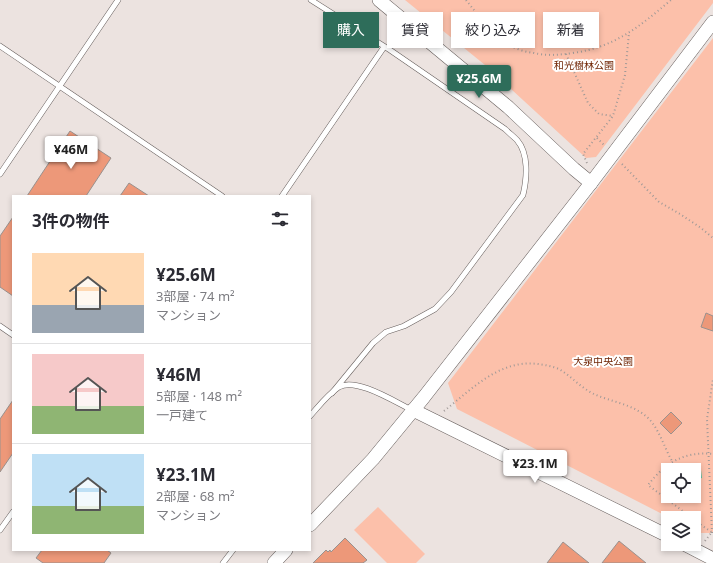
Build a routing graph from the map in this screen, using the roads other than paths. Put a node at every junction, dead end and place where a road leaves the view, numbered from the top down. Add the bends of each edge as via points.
1 (118, 0) edge
2 (311, 0) edge
3 (379, 0) edge
4 (713, 22) edge
5 (0, 46) edge
6 (384, 47) junction
7 (59, 86) junction
8 (0, 174) edge
9 (591, 183) junction
10 (221, 195) edge
11 (283, 195) edge
12 (0, 326) edge
13 (12, 334) edge
14 (332, 393) junction
15 (413, 410) junction
16 (311, 415) edge
17 (12, 513) edge
18 (311, 524) edge
19 (0, 530) edge
20 (661, 533) edge
21 (232, 551) edge
22 (285, 551) edge
23 (698, 551) edge
24 (713, 559) edge
25 (223, 563) edge
26 (274, 563) edge

1 - 7 lane
2 - 6 lane
3 - 9 street via 508,107
4 - 9 street
5 - 7 lane
6 - 11 lane
6 - 14 lane via 505,129 518,141 527,166 526,182 517,205 452,292 435,309 411,323 386,332
7 - 8 lane
7 - 10 lane
9 - 15 street
12 - 13 lane
14 - 15 lane via 340,386 359,385
14 - 16 lane
15 - 18 street via 373,459
15 - 20 street
17 - 19 lane
21 - 25 lane
22 - 26 street
23 - 24 street

